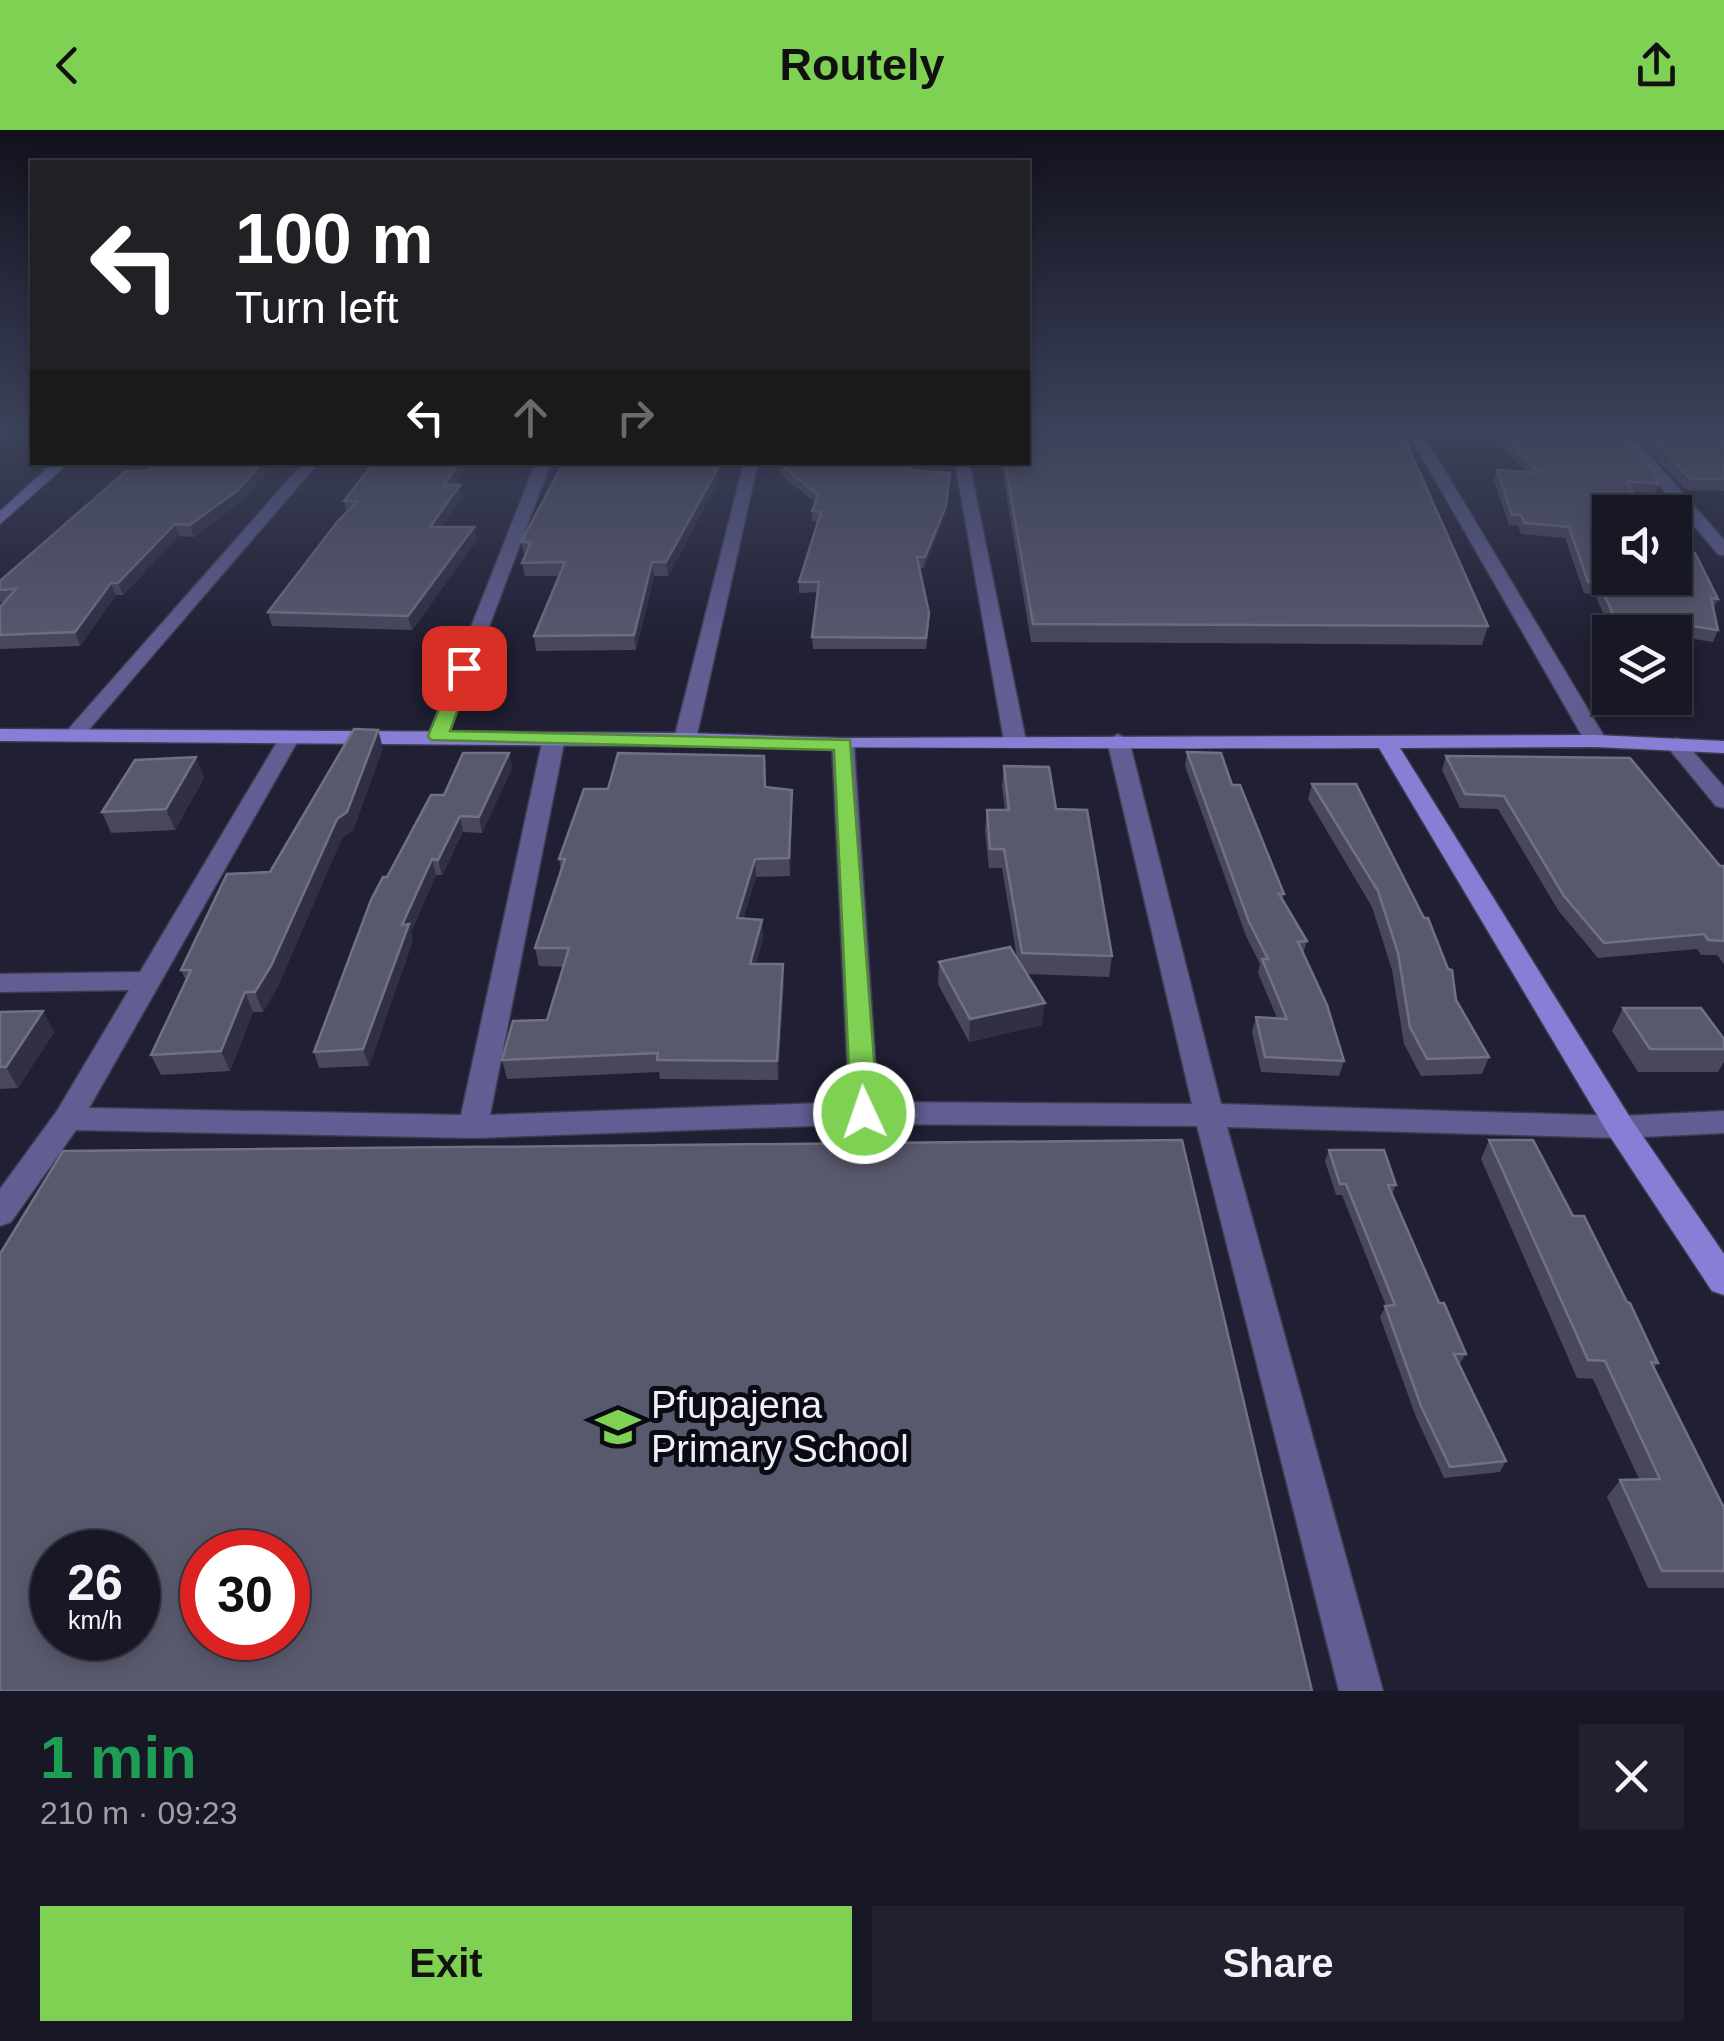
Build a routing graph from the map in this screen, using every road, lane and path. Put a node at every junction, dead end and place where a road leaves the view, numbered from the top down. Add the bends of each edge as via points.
1 (275, 504) edge
2 (528, 504) edge
3 (740, 504) edge
4 (970, 504) edge
5 (1457, 504) edge
6 (1684, 504) edge
7 (1724, 550) edge
8 (0, 735) edge
9 (72, 736) junction
10 (438, 736) junction
11 (290, 737) junction
12 (554, 738) junction
13 (684, 738) junction
14 (1118, 740) junction
15 (1015, 741) junction
16 (1596, 741) junction
17 (1386, 742) junction
18 (843, 744) junction
19 (1676, 744) junction
20 (1724, 747) edge
21 (1724, 801) edge
22 (148, 981) junction
23 (0, 983) edge
24 (864, 1113) junction
25 (1209, 1115) junction
26 (68, 1118) junction
27 (1724, 1122) edge
28 (473, 1127) junction
29 (1620, 1128) junction
30 (0, 1213) edge
31 (1724, 1280) edge
32 (1361, 1691) edge

1 - 9 street
2 - 10 street
3 - 13 street
4 - 15 street
5 - 16 street
6 - 7 street
8 - 9 street
9 - 11 street
10 - 11 street
10 - 12 street
11 - 22 street
12 - 13 street
12 - 28 street
13 - 18 street
14 - 15 street
14 - 17 street
14 - 25 street
15 - 18 street
16 - 17 street
16 - 19 street
17 - 29 street
18 - 24 street
19 - 20 street
19 - 21 street
22 - 23 street
22 - 26 street
24 - 25 street
24 - 28 street
25 - 29 street
25 - 32 street
26 - 28 street
26 - 30 street
27 - 29 street
29 - 31 street

